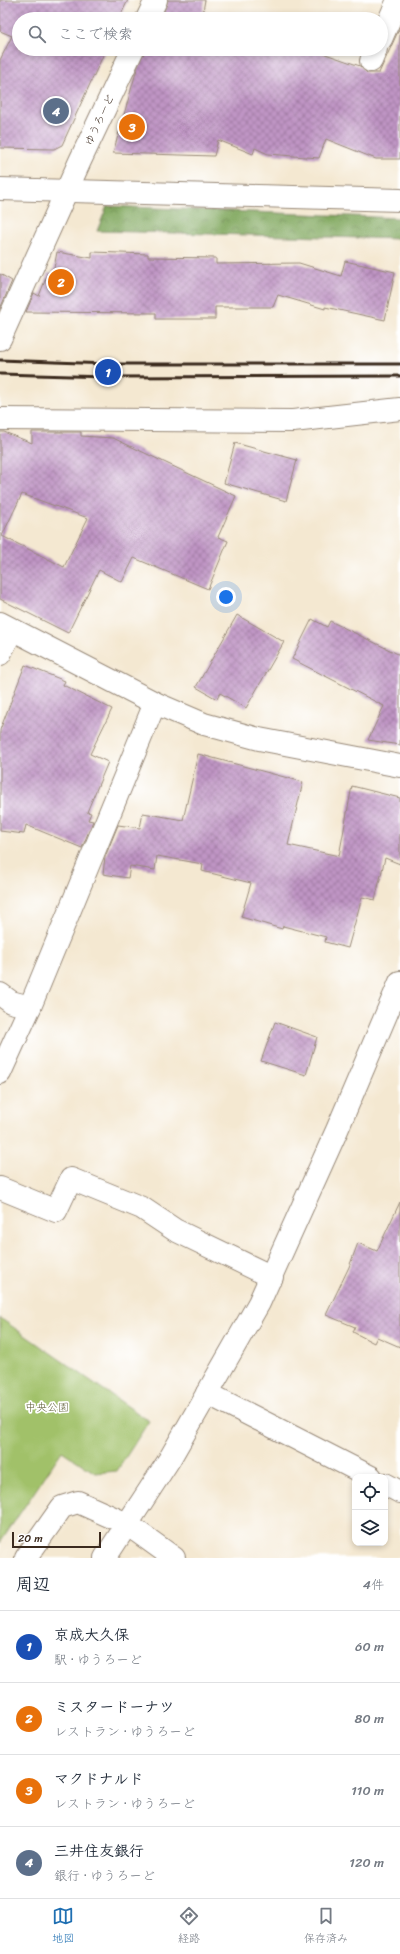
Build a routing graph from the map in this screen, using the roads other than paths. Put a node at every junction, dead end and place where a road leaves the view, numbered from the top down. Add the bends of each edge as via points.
1 (156, 0) edge
2 (398, 0) edge
3 (151, 12) edge
4 (388, 23) edge
5 (130, 56) edge
6 (0, 189) edge
7 (66, 191) junction
8 (400, 200) edge
9 (0, 339) edge
10 (400, 408) edge
11 (0, 419) edge
12 (6, 627) edge
13 (0, 654) edge
14 (155, 703) junction
15 (400, 766) edge
16 (400, 982) edge
17 (0, 994) edge
18 (30, 1007) junction
19 (0, 1073) edge
20 (0, 1188) edge
21 (272, 1277) junction
22 (207, 1393) junction
23 (365, 1474) edge
24 (388, 1486) edge
25 (400, 1492) edge
26 (127, 1524) junction
27 (26, 1558) edge
28 (105, 1558) edge
29 (174, 1558) edge

1 - 3 street
2 - 4 street
5 - 7 street, ゆうろーど
6 - 7 street
7 - 8 street
7 - 9 street, ゆうろーど
10 - 11 street via 293,421
12 - 13 street
12 - 14 street
14 - 15 street via 204,724 259,739
14 - 18 street
16 - 21 street
17 - 18 street via 11,1002
18 - 19 street
20 - 21 street via 56,1211 71,1179 142,1208 176,1230
21 - 22 street
22 - 23 street
22 - 26 street via 169,1460
24 - 25 street
26 - 27 street via 78,1502 62,1507
26 - 28 street
26 - 29 street

